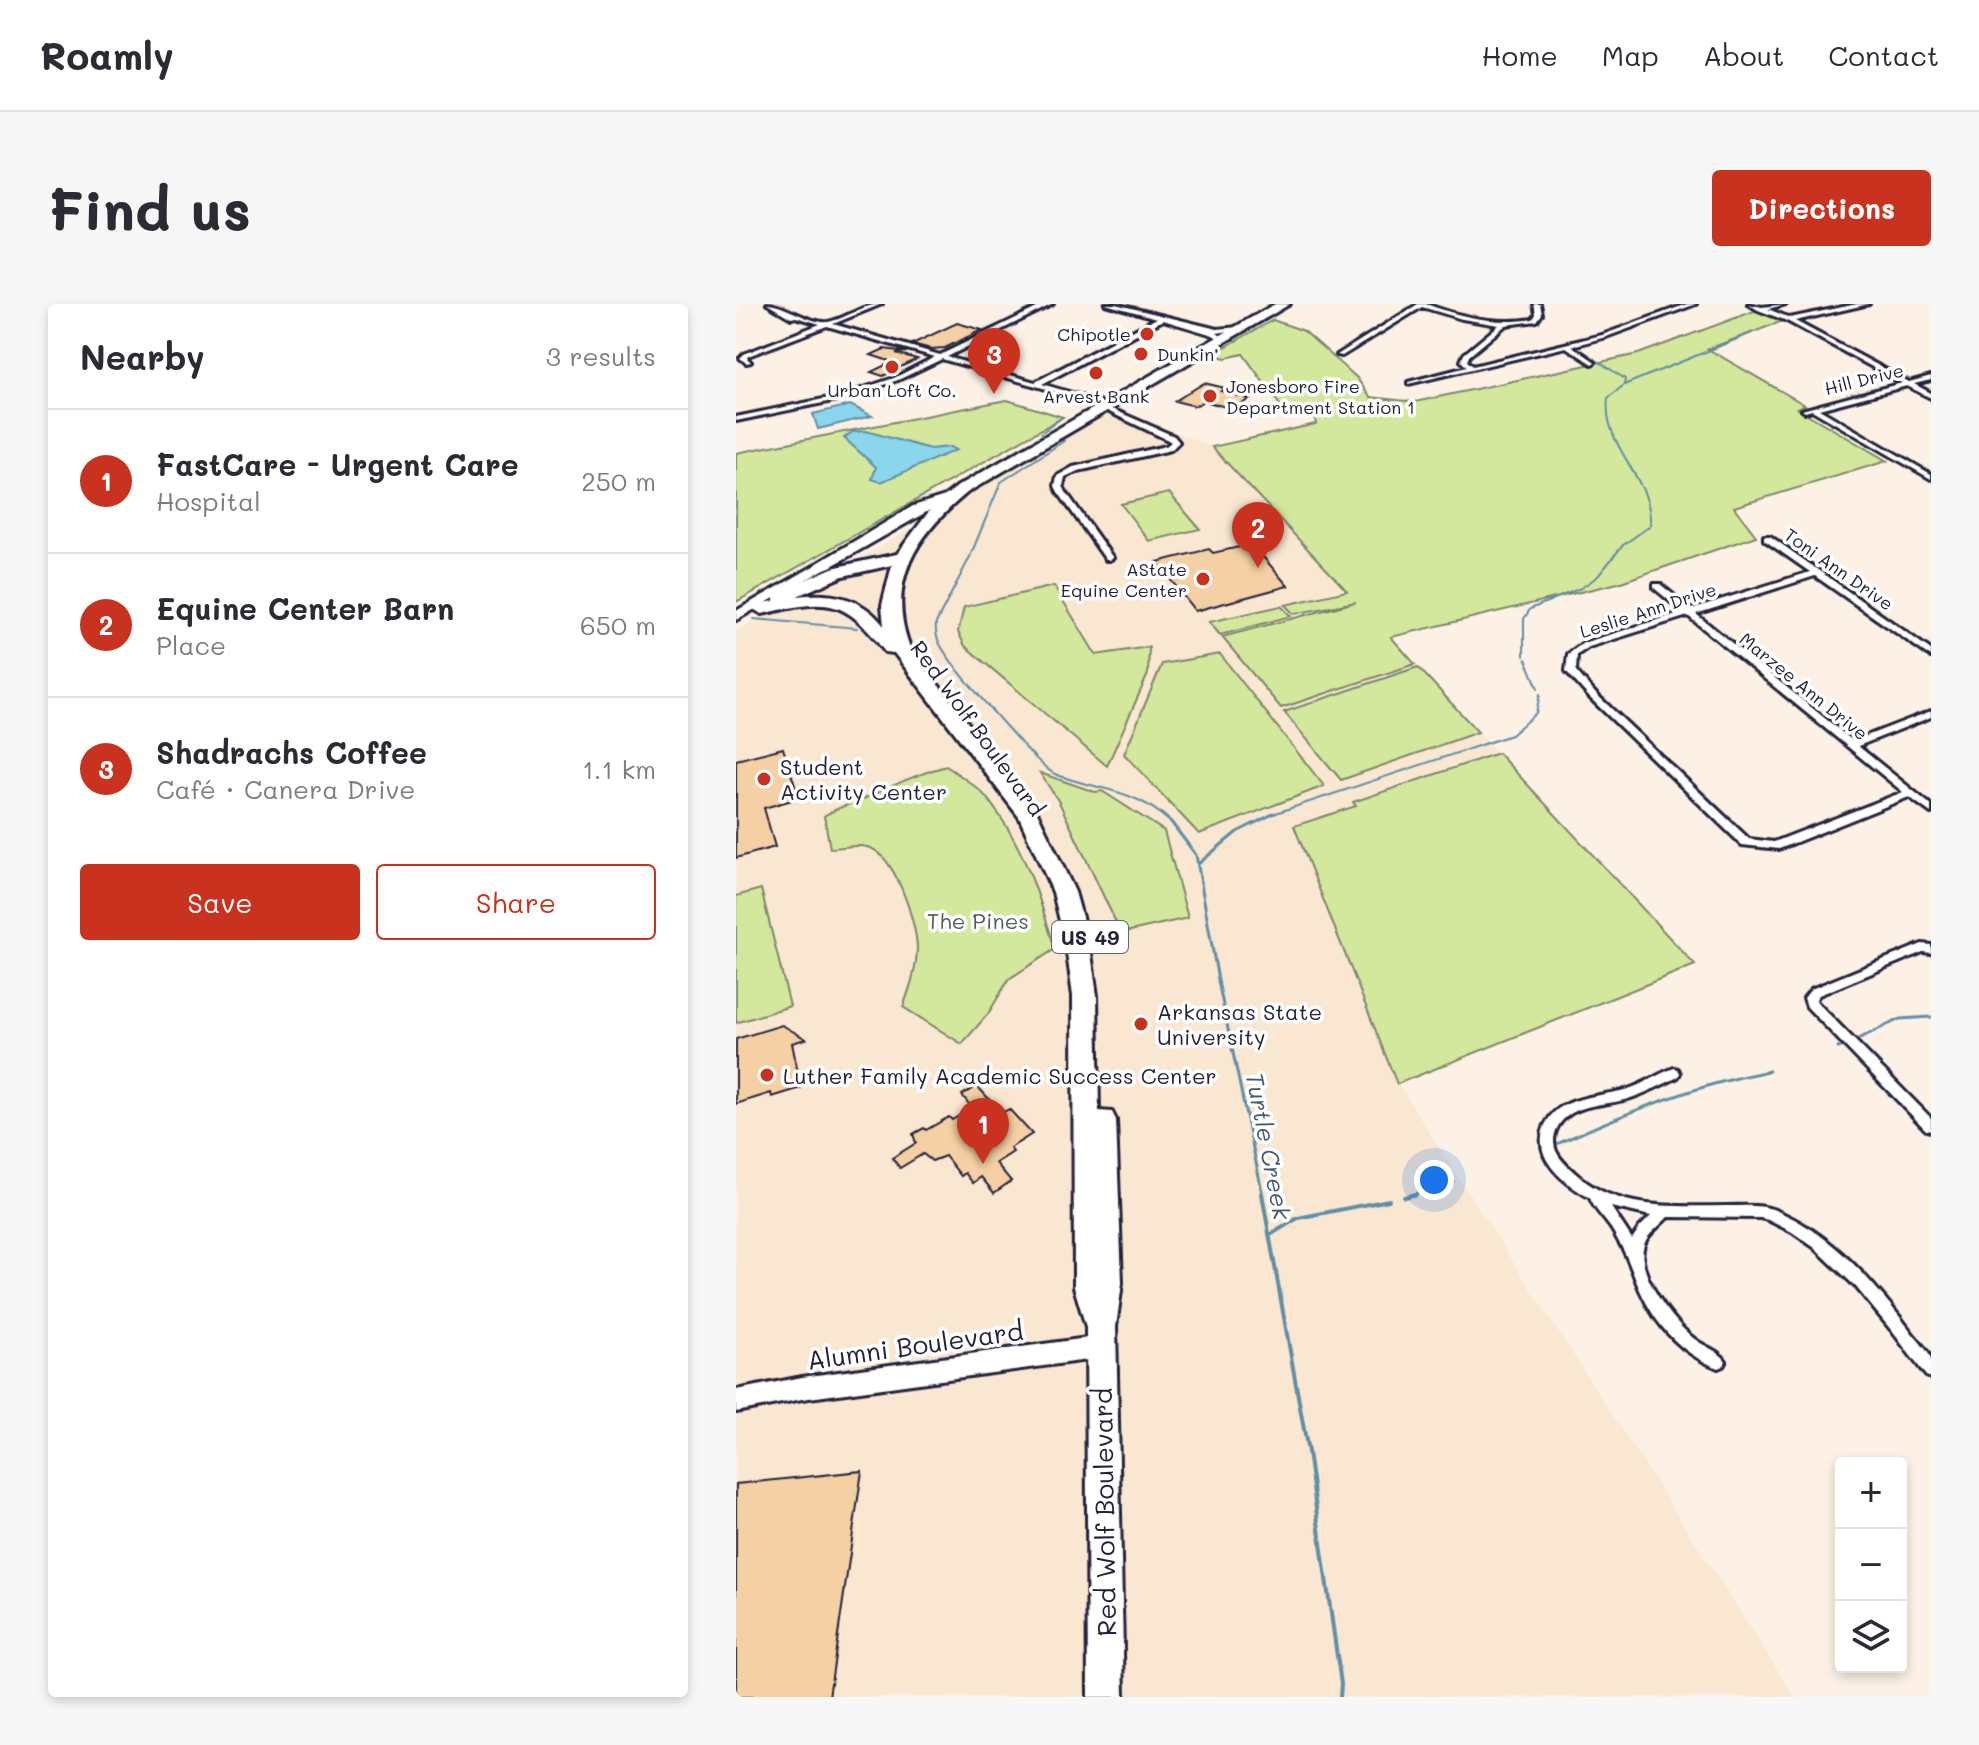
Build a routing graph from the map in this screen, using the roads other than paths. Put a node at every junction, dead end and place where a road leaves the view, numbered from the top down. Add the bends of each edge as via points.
1 (770, 304) edge
2 (868, 304) edge
3 (879, 304) edge
4 (1050, 304) edge
5 (1108, 304) edge
6 (1284, 304) edge
7 (1422, 304) edge
8 (1538, 304) edge
9 (1693, 304) edge
10 (1751, 304) edge
11 (1783, 304) edge
12 (1866, 304) edge
13 (1760, 309) junction
14 (788, 313) junction
15 (1162, 318) junction
16 (1789, 320) junction
17 (829, 323) junction
18 (1505, 323) junction
19 (821, 326) junction
20 (1239, 329) junction
21 (1222, 339) junction
22 (1568, 346) junction
23 (1340, 355) dead end
24 (939, 358) junction
25 (1592, 362) dead end
26 (740, 368) dead end
27 (1471, 368) junction
28 (1931, 378) edge
29 (1410, 383) dead end
30 (1037, 384) junction
31 (1908, 384) junction
32 (1931, 396) edge
33 (1103, 407) junction
34 (736, 419) edge
35 (1931, 477) edge
36 (953, 496) junction
37 (1767, 538) dead end
38 (903, 558) junction
39 (1109, 558) dead end
40 (824, 564) junction
41 (1817, 573) junction
42 (1657, 586) dead end
43 (893, 604) junction
44 (762, 609) junction
45 (1689, 612) junction
46 (736, 619) edge
47 (1931, 654) edge
48 (913, 668) junction
49 (1931, 714) edge
50 (1851, 745) junction
51 (1910, 793) junction
52 (1931, 810) edge
53 (1931, 949) edge
54 (1674, 1073) dead end
55 (1931, 1126) edge
56 (1595, 1197) junction
57 (1665, 1211) junction
58 (1634, 1255) junction
59 (1102, 1337) junction
60 (1718, 1361) dead end
61 (1931, 1371) edge
62 (736, 1401) edge
63 (1106, 1697) edge

1 - 14 street
2 - 17 street
3 - 17 street
4 - 24 street
5 - 15 street
6 - 20 highway, US 49
7 - 18 street
7 - 23 street
8 - 18 street via 1539,317
9 - 22 street
10 - 13 street
11 - 13 street
12 - 16 street
13 - 16 street
14 - 17 street
14 - 19 street
15 - 20 street via 1217,331
15 - 21 street
15 - 30 street
16 - 31 street
17 - 19 street
17 - 24 street
18 - 27 street via 1466,355 1464,361
19 - 24 street
19 - 26 street via 811,336
20 - 21 highway, US 49
21 - 33 highway, US 49
22 - 25 street
22 - 27 street
24 - 30 street
24 - 33 street
24 - 34 street via 845,397
27 - 29 street
28 - 31 street, Hill Drive
30 - 33 street
31 - 32 street
31 - 35 street, Hill Drive via 1809,409
33 - 36 highway, Red Wolf Boulevard / US 49
33 - 39 street via 1175,442 1061,476 1062,492
36 - 38 highway, Red Wolf Boulevard / US 49 via 923,526
36 - 40 highway via 918,509
37 - 41 street, Toni Ann Drive
38 - 40 highway via 862,550
38 - 43 highway, Red Wolf Boulevard / US 49
38 - 44 highway via 838,572
40 - 46 street
41 - 45 street, Leslie Ann Drive
41 - 47 street, Toni Ann Drive
42 - 45 street, Marzee Ann Drive
43 - 48 highway, Red Wolf Boulevard / US 49 via 892,632
43 - 59 highway, Red Wolf Boulevard / US 49 via 924,658 1032,798 1079,893 1099,989 1108,1283
44 - 46 street
44 - 48 highway via 817,600 854,607
45 - 50 street, Marzee Ann Drive
45 - 51 street, Leslie Ann Drive via 1586,645 1573,654 1571,671 1743,841 1775,846
48 - 59 highway, Red Wolf Boulevard / US 49 via 1029,815 1071,916 1085,996 1088,1287
49 - 50 street
50 - 51 street, Marzee Ann Drive
51 - 52 street, Marzee Ann Drive
53 - 55 street via 1922,948 1810,998
54 - 56 street via 1640,1090 1574,1105 1549,1131 1552,1157
56 - 57 street
56 - 58 street
57 - 58 street via 1642,1233
57 - 61 street via 1761,1212 1783,1221 1850,1270
58 - 60 street via 1665,1322 1683,1341
59 - 62 street, Alumni Boulevard
59 - 63 highway, Red Wolf Boulevard / US 49

